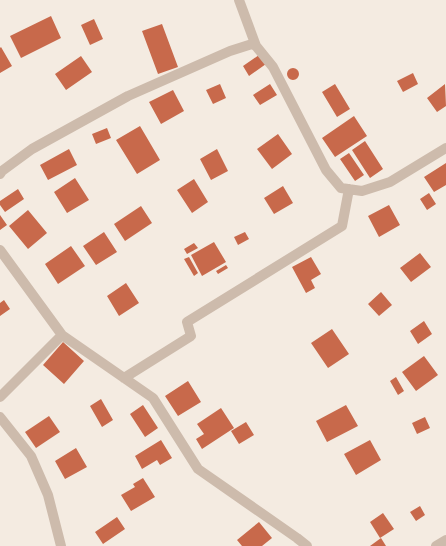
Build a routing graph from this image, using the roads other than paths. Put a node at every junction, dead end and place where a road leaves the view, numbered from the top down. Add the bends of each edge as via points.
1 (239, 0) edge
2 (256, 46) junction
3 (446, 148) edge
4 (0, 174) edge
5 (349, 189) junction
6 (0, 250) edge
7 (62, 335) junction
8 (124, 378) junction
9 (0, 397) edge
10 (0, 417) edge
11 (446, 540) edge
12 (61, 546) edge
13 (307, 546) edge
14 (436, 546) edge

1 - 2 street
2 - 4 street via 252,44 230,51 128,96 32,149
2 - 5 street via 273,66 326,170 341,188
3 - 5 street via 390,182 362,191
5 - 8 street via 342,226 187,322 191,336
6 - 7 street
7 - 8 street
7 - 9 street
8 - 13 street via 152,398 198,469
10 - 12 street via 31,456 48,495
11 - 14 street

